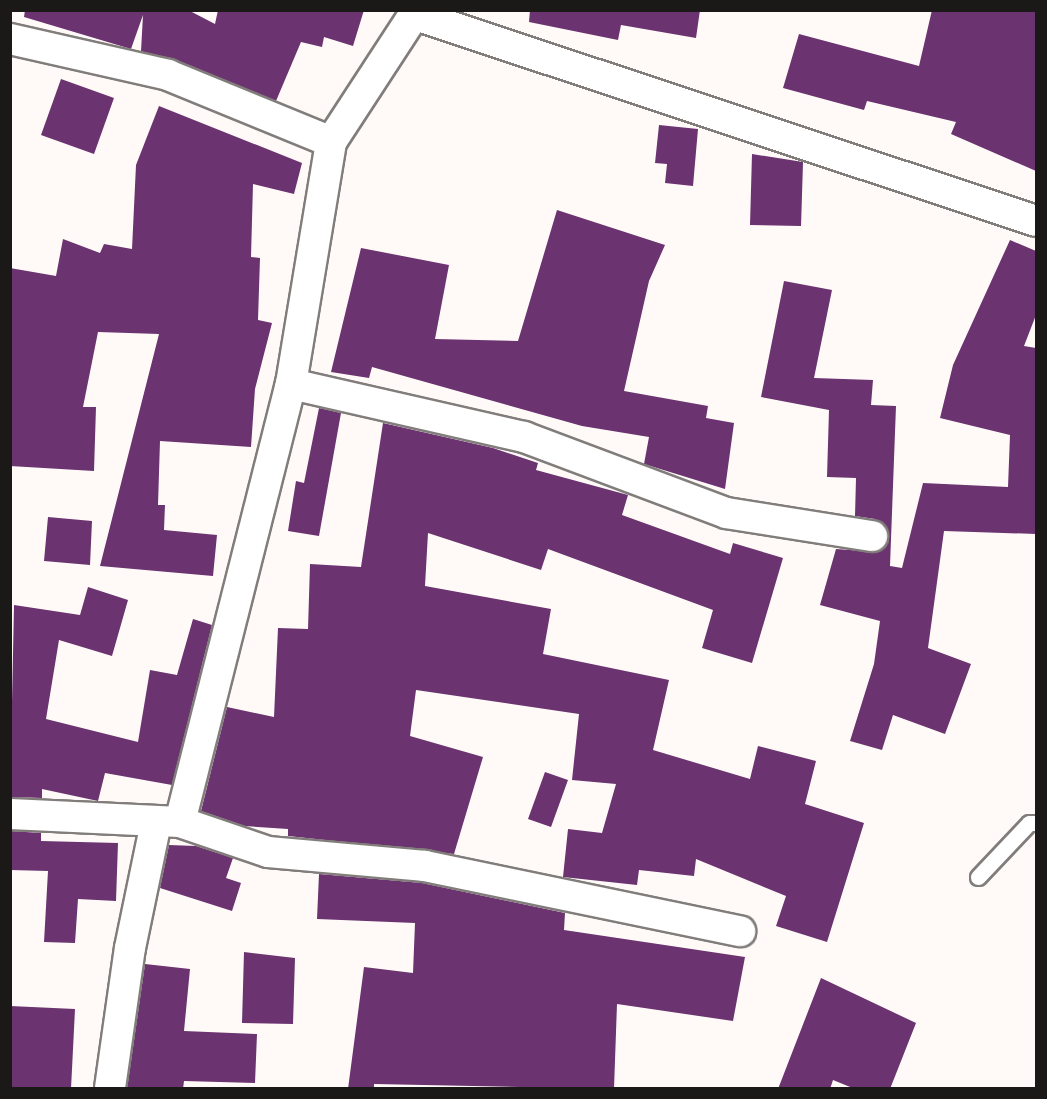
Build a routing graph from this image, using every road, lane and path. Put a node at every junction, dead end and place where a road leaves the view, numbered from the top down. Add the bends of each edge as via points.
1 (417, 13) edge
2 (10, 39) edge
3 (332, 142) junction
4 (1036, 221) edge
5 (291, 384) junction
6 (872, 536) dead end
7 (10, 814) edge
8 (168, 822) junction
9 (1036, 823) edge
10 (978, 877) dead end
11 (740, 931) dead end
12 (110, 1089) edge

1 - 3 street
1 - 4 street
2 - 3 street via 168,75
3 - 5 street
5 - 6 street via 524,437 726,513
5 - 8 street
7 - 8 street via 120,815
8 - 11 street via 268,852 425,866
8 - 12 street via 131,938
9 - 10 lane via 1029,823

